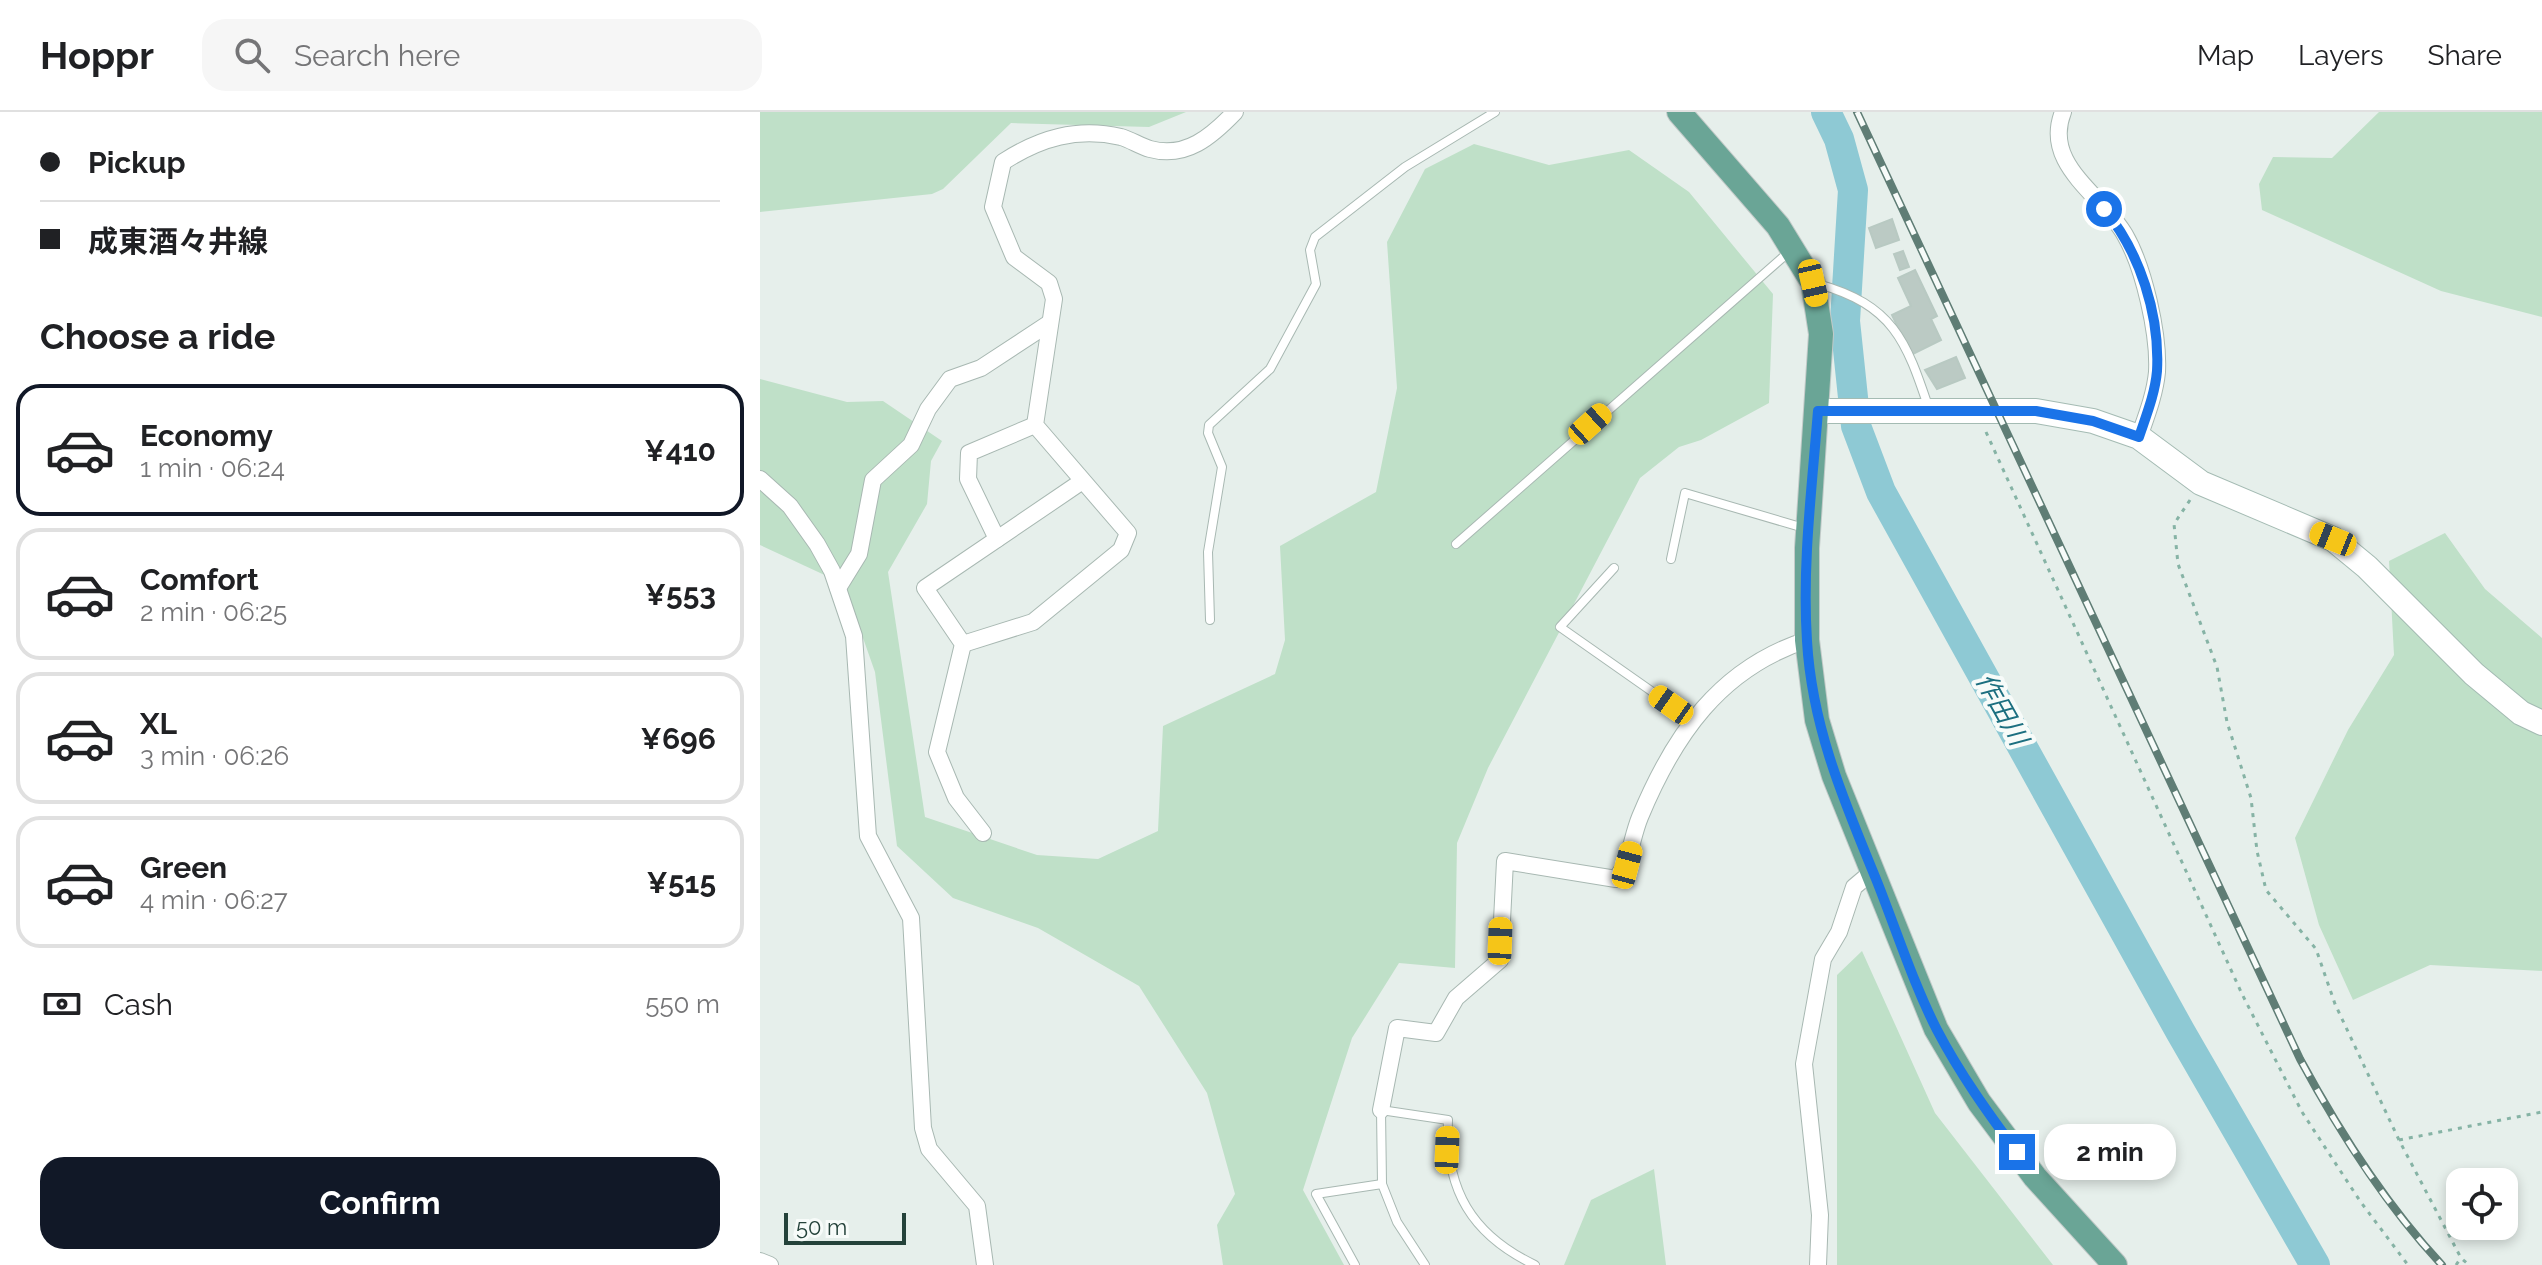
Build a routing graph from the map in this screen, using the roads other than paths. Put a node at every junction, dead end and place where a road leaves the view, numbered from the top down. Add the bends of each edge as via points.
1 (1235, 112) edge
2 (1495, 112) edge
3 (1679, 112) edge
4 (2063, 112) edge
5 (1794, 248) junction
6 (1813, 283) junction
7 (1048, 324) junction
8 (1929, 410) junction
9 (1818, 411) junction
10 (1035, 425) junction
11 (2139, 437) junction
12 (760, 479) edge
13 (1081, 482) junction
14 (1809, 529) junction
15 (997, 539) junction
16 (1456, 544) dead end
17 (1671, 559) dead end
18 (1614, 568) dead end
19 (838, 588) junction
20 (1210, 620) dead end
21 (1807, 640) junction
22 (963, 644) junction
23 (1694, 721) junction
24 (2542, 723) edge
25 (983, 833) dead end
26 (1873, 871) junction
27 (1381, 1110) junction
28 (1382, 1184) junction
29 (760, 1261) edge
30 (770, 1265) edge
31 (985, 1265) edge
32 (1355, 1265) edge
33 (1425, 1265) edge
34 (1535, 1265) edge
35 (1818, 1265) edge
36 (2115, 1265) edge

1 - 7 street via 1205,141 1171,152 1124,138 1071,134 1048,138 1003,162 993,207 1014,257 1049,283 1054,299
2 - 20 lane via 1405,167 1315,237 1310,250 1316,284 1270,369 1209,425 1222,467 1208,552
3 - 5 main road
4 - 11 street via 2056,137 2063,159 2125,234 2141,272 2157,372
5 - 6 main road
5 - 16 lane
6 - 8 lane via 1879,310 1890,322
6 - 9 main road via 1821,334
7 - 10 street
7 - 19 street via 981,368 950,379 911,445 873,480 859,554
8 - 9 street
8 - 11 street via 2036,411 2093,421
9 - 14 main road
10 - 13 street
10 - 15 street via 969,453 968,479
11 - 24 street via 2201,483 2333,539 2474,674 2521,713
12 - 19 street via 804,523
13 - 15 street
13 - 22 street via 1128,533 1121,550 1033,622
14 - 17 lane via 1685,493
14 - 21 main road
15 - 22 street via 925,588
18 - 23 lane via 1560,627
19 - 31 street via 856,648 868,836 911,918 923,1128 929,1149 977,1206
21 - 23 street via 1772,651 1717,690
21 - 26 main road via 1817,720
22 - 25 street via 937,752 956,798
23 - 27 street via 1670,752 1639,820 1627,865 1616,879 1505,861 1500,960 1456,998 1436,1033 1397,1028
26 - 35 street via 1854,887 1839,932 1823,959 1804,1064 1820,1215
26 - 36 main road via 1936,1029 1979,1102 2035,1177
27 - 28 lane
27 - 34 lane via 1448,1120 1447,1150 1460,1194 1482,1233
28 - 32 lane via 1316,1194
28 - 33 lane via 1397,1222
29 - 30 street

